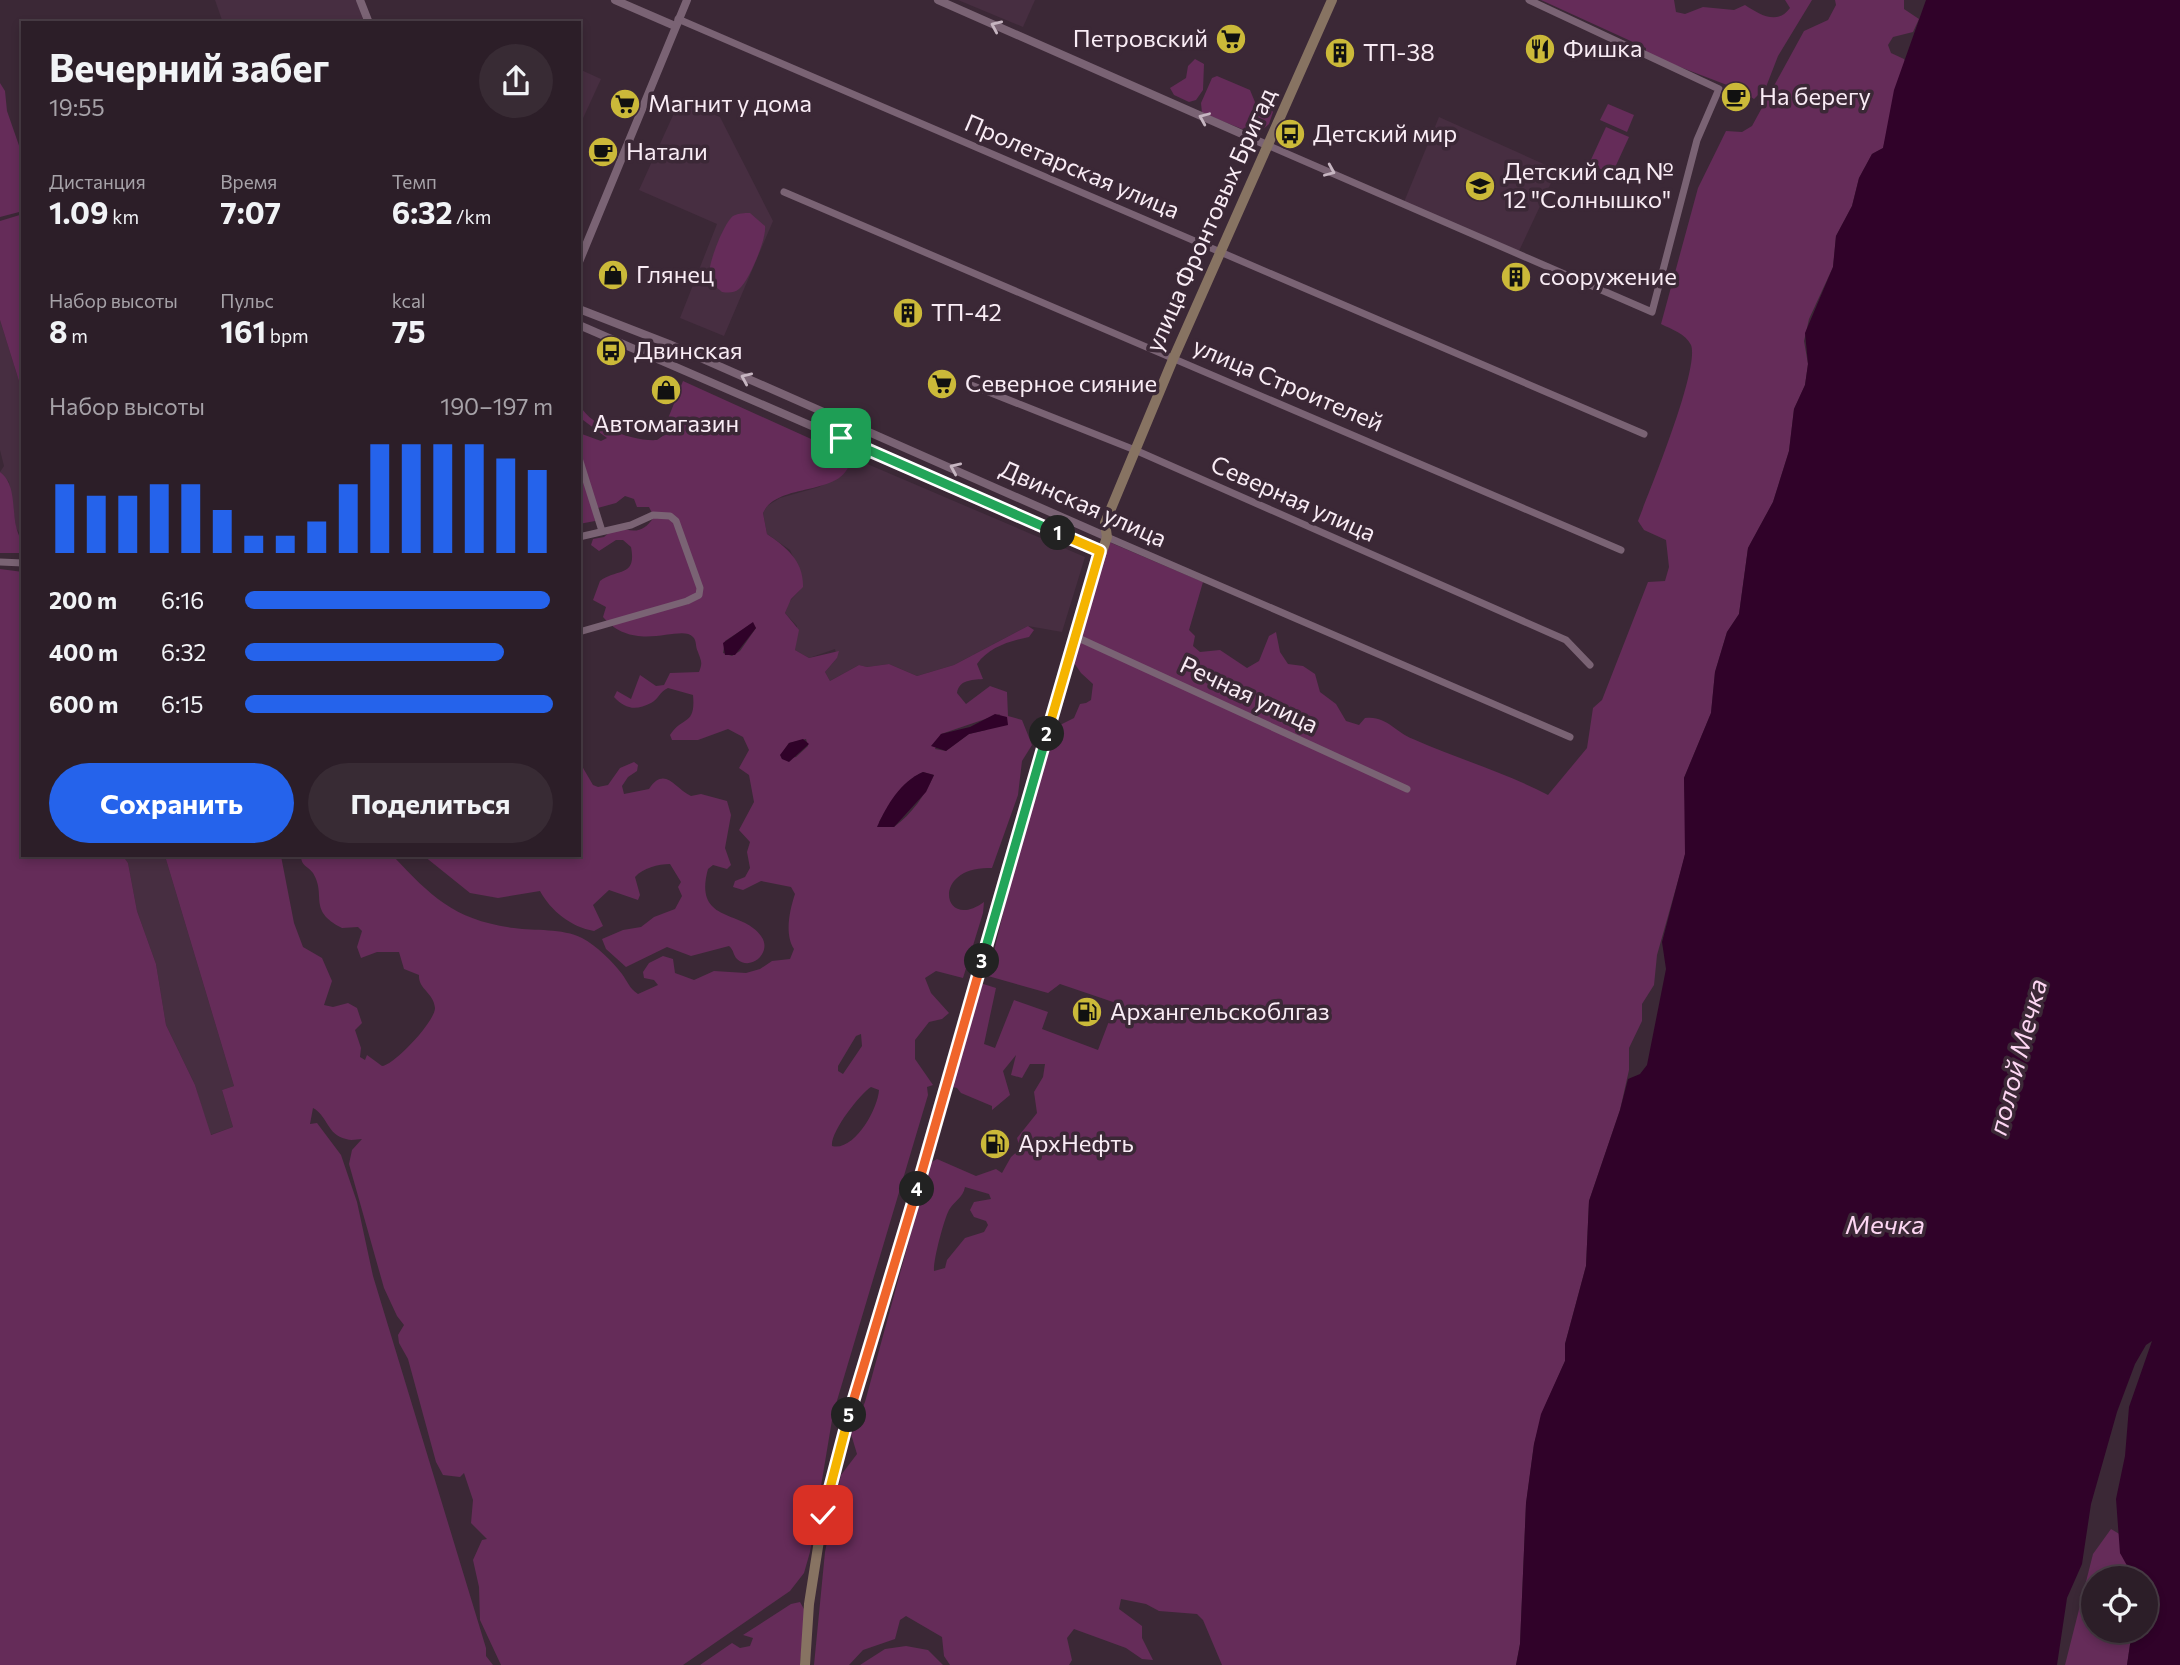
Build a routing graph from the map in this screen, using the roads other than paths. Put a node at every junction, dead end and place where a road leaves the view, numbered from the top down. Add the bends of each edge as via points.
1 (360, 0) edge
2 (615, 0) edge
3 (687, 0) edge
4 (938, 0) edge
5 (1332, 0) edge
6 (1529, 0) edge
7 (368, 21) edge
8 (676, 22) junction
9 (1267, 145) junction
10 (784, 192) dead end
11 (1220, 252) junction
12 (581, 257) edge
13 (581, 310) edge
14 (581, 326) edge
15 (1174, 357) junction
16 (971, 385) dead end
17 (1644, 434) dead end
18 (1135, 450) junction
19 (581, 464) edge
20 (602, 531) junction
21 (581, 536) edge
22 (1107, 537) junction
23 (1621, 550) dead end
24 (1100, 551) junction
25 (0, 562) edge
26 (21, 564) edge
27 (581, 631) edge
28 (1074, 636) junction
29 (1590, 665) dead end
30 (1570, 737) dead end
31 (1407, 789) dead end
32 (805, 1665) edge

1 - 7 street
2 - 8 street, Пролетарская улица
3 - 8 street
9 -> 4 street
5 - 9 main road, улица Фронтовых Бригад
9 -> 6 street via 1652,312 1697,140 1719,89
8 - 11 street, Пролетарская улица
8 - 12 street
9 - 11 main road, улица Фронтовых Бригад
10 - 15 street, улица Строителей
11 - 15 main road, улица Фронтовых Бригад
11 - 17 street, Пролетарская улица
22 -> 13 street, Двинская улица
14 - 24 street, Двинская улица
15 - 18 main road, улица Фронтовых Бригад
15 - 23 street, улица Строителей
16 - 18 street, Северная улица
18 - 22 main road, улица Фронтовых Бригад via 1105,523
18 - 29 street, Северная улица via 1566,640
19 - 20 street
20 - 21 street
20 - 27 street via 653,515 670,516 677,521 684,540 699,595
22 - 24 main road, улица Фронтовых Бригад
22 - 30 street, Двинская улица
24 - 28 main road, улица Фронтовых Бригад
25 - 26 street
28 - 31 street, Речная улица
28 - 32 main road, улица Фронтовых Бригад via 928,1154 854,1396 823,1515

